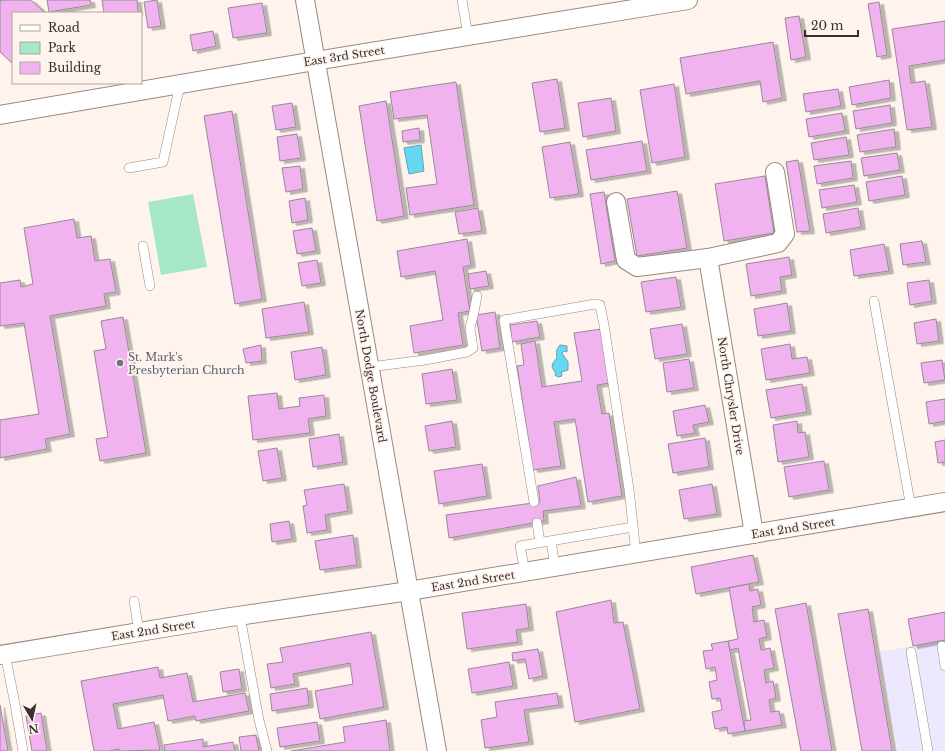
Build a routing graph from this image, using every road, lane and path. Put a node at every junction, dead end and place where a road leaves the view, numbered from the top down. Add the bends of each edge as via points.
1 (305, 0) edge
2 (462, 0) edge
3 (688, 0) edge
4 (468, 36) junction
5 (315, 61) junction
6 (180, 84) junction
7 (0, 115) edge
8 (129, 168) dead end
9 (775, 172) dead end
10 (616, 202) dead end
11 (142, 246) dead end
12 (708, 258) junction
13 (150, 286) dead end
14 (477, 296) dead end
15 (874, 301) dead end
16 (369, 367) junction
17 (534, 502) dead end
18 (945, 502) edge
19 (911, 508) junction
20 (537, 523) dead end
21 (633, 527) junction
22 (754, 534) junction
23 (551, 541) junction
24 (540, 542) junction
25 (636, 554) junction
26 (555, 567) junction
27 (525, 572) junction
28 (409, 591) junction
29 (134, 601) dead end
30 (240, 616) junction
31 (139, 632) junction
32 (942, 646) dead end
33 (911, 652) dead end
34 (2, 654) edge
35 (945, 666) edge
36 (23, 751) edge
37 (267, 751) edge
38 (437, 751) edge
39 (928, 751) edge

1 - 5 street, North Dodge Boulevard
2 - 4 lane
3 - 4 street, East 3rd Street
4 - 5 street, East 3rd Street
5 - 6 street, East 3rd Street
5 - 16 street, North Dodge Boulevard
6 - 7 street, East 3rd Street
6 - 8 lane via 163,162
9 - 12 street via 785,234 778,243
10 - 12 street via 626,260 638,267
11 - 13 lane
12 - 22 street, North Chrysler Drive
14 - 16 lane via 470,328 473,348 467,352
15 - 19 lane
16 - 28 street, North Dodge Boulevard
17 - 21 lane via 504,320 600,305
18 - 19 street, East 2nd Street
19 - 22 street, East 2nd Street
20 - 24 lane
21 - 23 lane
21 - 25 lane
22 - 25 street, East 2nd Street
23 - 24 lane
23 - 26 lane
24 - 27 lane via 520,546
25 - 26 street, East 2nd Street
26 - 27 street, East 2nd Street
27 - 28 street, East 2nd Street
28 - 30 street, East 2nd Street
28 - 38 street, North Dodge Boulevard
29 - 31 lane
30 - 31 street, East 2nd Street
30 - 37 lane
31 - 34 street, East 2nd Street
32 - 35 lane
33 - 39 lane
34 - 36 lane via 15,704

